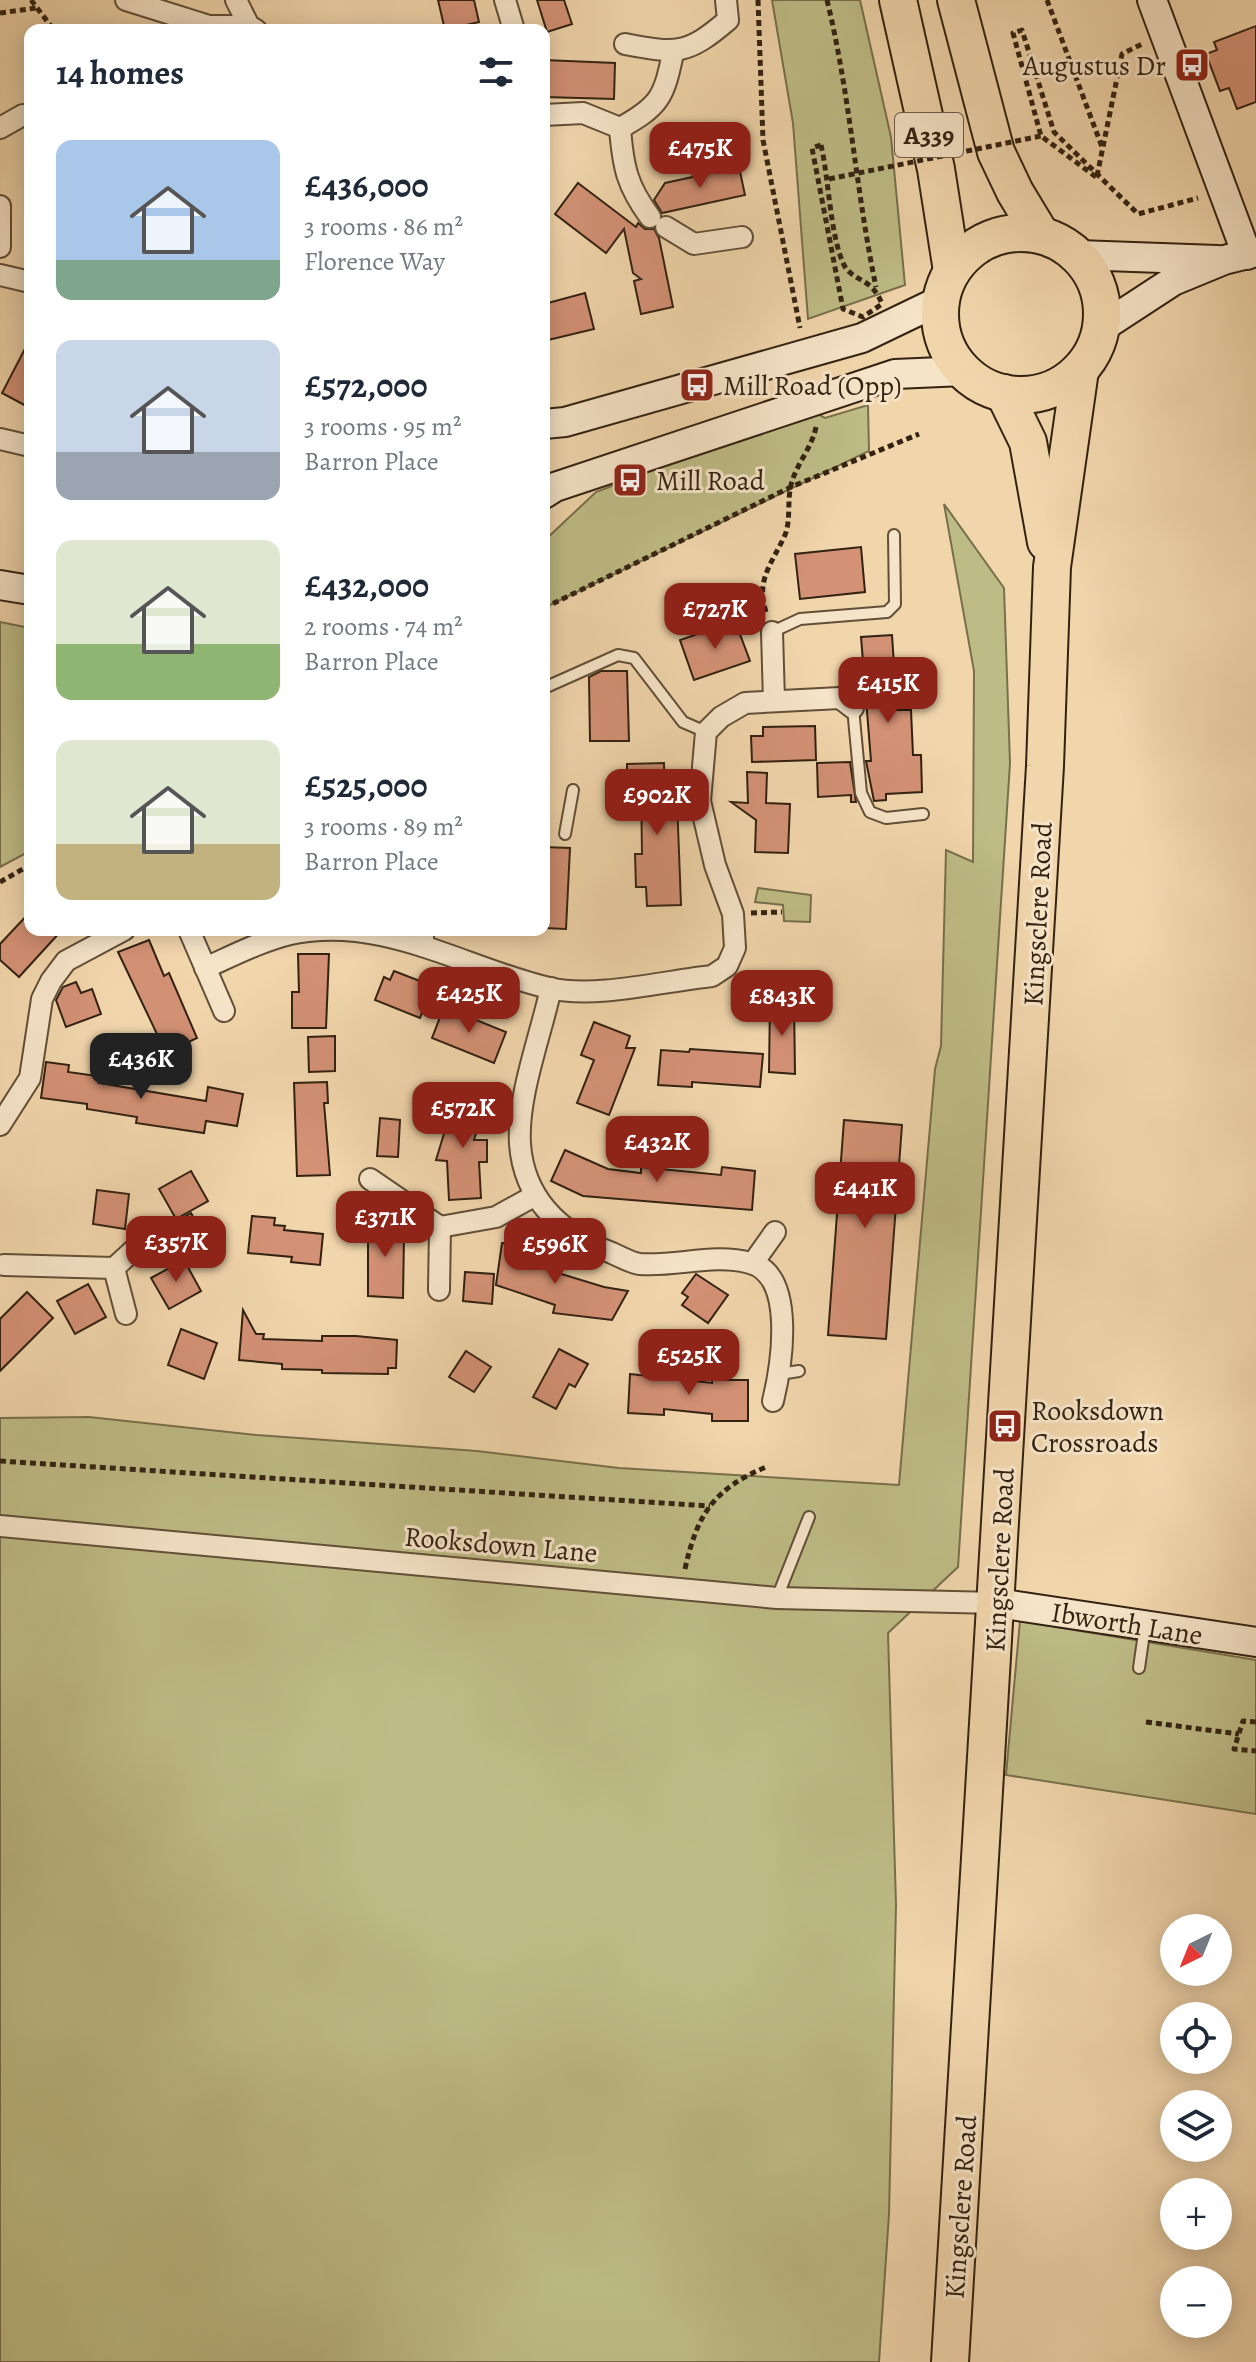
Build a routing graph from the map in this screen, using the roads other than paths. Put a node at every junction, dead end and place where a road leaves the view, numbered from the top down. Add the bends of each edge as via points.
1 (126, 0) edge
2 (182, 0) edge
3 (236, 0) edge
4 (505, 0) edge
5 (726, 0) edge
6 (898, 0) edge
7 (956, 0) edge
8 (1152, 0) edge
9 (147, 8) junction
10 (202, 24) edge
11 (251, 24) edge
12 (512, 24) edge
13 (625, 44) dead end
14 (673, 53) junction
15 (23, 115) dead end
16 (550, 115) edge
17 (0, 128) edge
18 (620, 128) junction
19 (0, 206) edge
20 (1041, 235) junction
21 (742, 237) dead end
22 (0, 247) edge
23 (1078, 255) junction
24 (1242, 256) edge
25 (0, 275) edge
26 (24, 281) edge
27 (947, 286) junction
28 (1101, 328) junction
29 (1080, 370) junction
30 (964, 371) junction
31 (1004, 393) junction
32 (550, 423) edge
33 (0, 439) edge
34 (24, 445) edge
35 (550, 490) edge
36 (894, 535) dead end
37 (1052, 567) junction
38 (0, 585) edge
39 (24, 589) edge
40 (772, 632) joint
41 (550, 685) edge
42 (774, 701) junction
43 (853, 708) joint
44 (706, 732) junction
45 (573, 790) dead end
46 (923, 814) dead end
47 (565, 834) dead end
48 (113, 936) edge
49 (192, 936) edge
50 (285, 936) edge
51 (406, 936) edge
52 (428, 938) edge
53 (205, 968) junction
54 (551, 988) junction
55 (224, 1011) dead end
56 (0, 1125) edge
57 (370, 1179) dead end
58 (534, 1196) junction
59 (440, 1227) junction
60 (775, 1232) dead end
61 (138, 1246) dead end
62 (1, 1262) edge
63 (753, 1263) junction
64 (114, 1268) junction
65 (439, 1290) dead end
66 (126, 1314) dead end
67 (773, 1401) dead end
68 (809, 1517) dead end
69 (0, 1526) edge
70 (777, 1598) junction
71 (997, 1603) junction
72 (1145, 1625) junction
73 (1256, 1642) edge
74 (1139, 1668) dead end
75 (950, 2362) edge

1 - 9 street
2 - 9 street
3 - 11 street
4 - 12 street
5 - 14 street via 728,20 706,39
6 - 27 highway, A339 via 936,169
7 - 20 highway, A339 via 996,152
8 - 24 street
9 - 10 street
13 - 14 street
14 - 18 street via 665,92 651,111
15 - 17 street
16 - 18 street via 583,113
18 - 21 street via 631,191 658,222 694,244
19 - 22 street
20 - 23 highway
20 - 27 highway via 1016,232 990,238 968,252
23 - 24 street
23 - 28 highway via 1099,289
24 - 28 street via 1173,281
25 - 26 street
27 - 30 highway via 941,326
27 - 32 street via 862,338
28 - 29 highway
29 - 31 highway via 1045,391
29 - 37 highway, Kingsclere Road
30 - 31 highway
30 - 35 street via 895,374
31 - 37 highway, Kingsclere Road via 1028,442
33 - 34 street
36 - 40 lane via 895,604 887,612 800,619
37 - 71 highway, Kingsclere Road
38 - 39 street
40 - 42 street
41 - 44 lane via 618,655 634,658 683,722
42 - 43 street via 840,698
42 - 44 street via 745,703
43 - 46 lane via 861,793 870,812 886,818
44 - 54 street via 700,801 733,914 735,948 727,966 712,976 583,991
45 - 47 lane
48 - 56 street via 66,961 51,981 42,999 30,1078
49 - 53 street
50 - 53 street
51 - 52 street
52 - 54 street
53 - 55 street
54 - 58 street via 523,1107 520,1144
57 - 59 street
58 - 59 street via 496,1217
58 - 63 street via 554,1221 581,1241 638,1264
59 - 65 street
60 - 63 street
61 - 64 street
62 - 64 street
63 - 67 street via 772,1279 784,1334 789,1372
64 - 66 street
68 - 70 lane
69 - 70 street, Rooksdown Lane
70 - 71 street, Rooksdown Lane
71 - 72 street, Ibworth Lane
71 - 75 highway, Kingsclere Road
72 - 73 street, Ibworth Lane
72 - 74 lane

